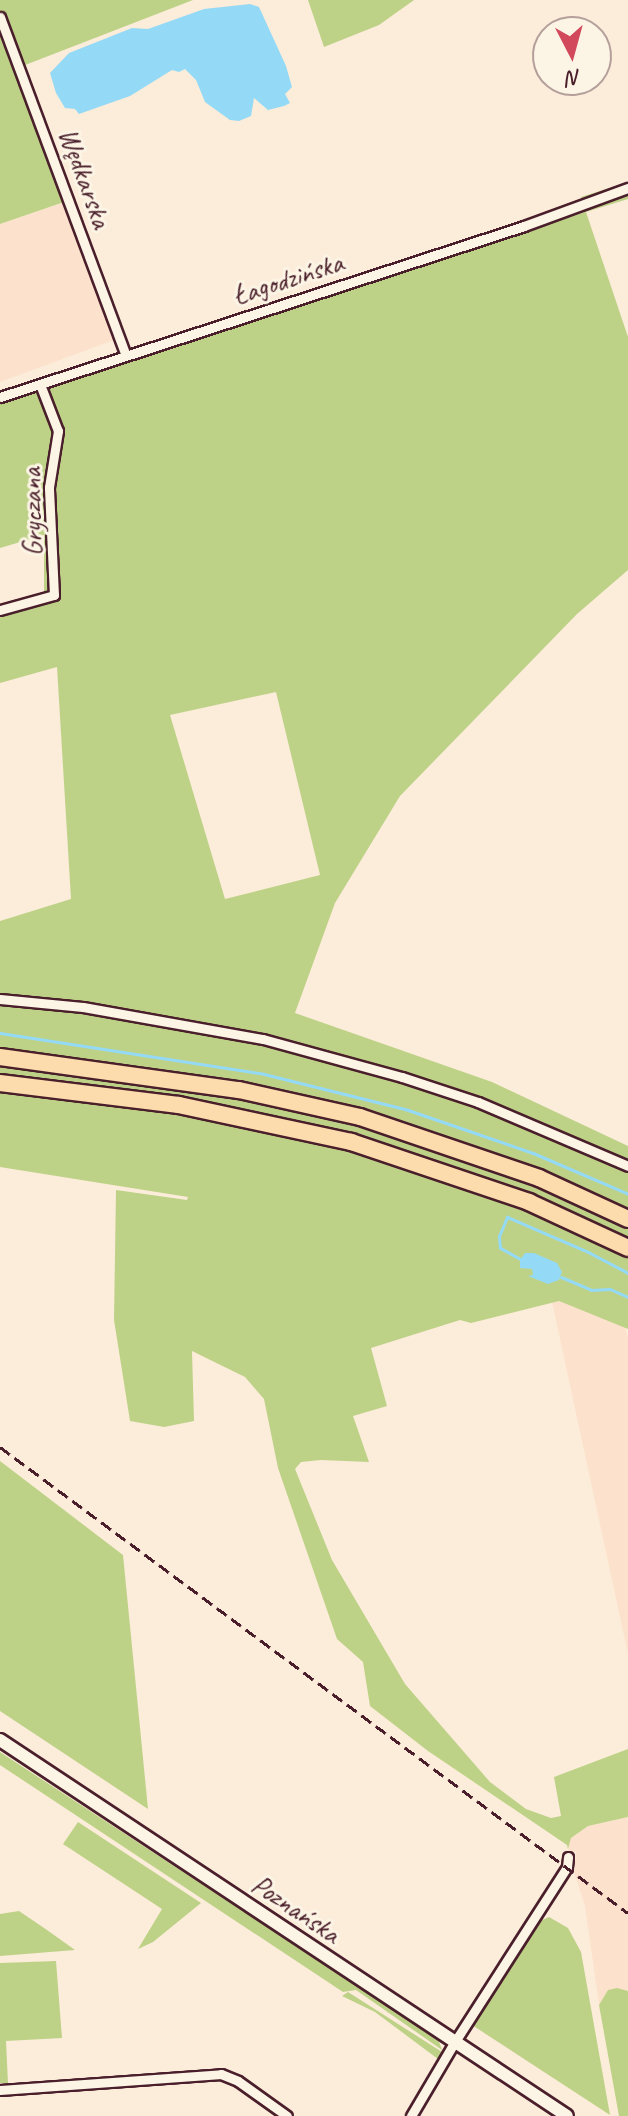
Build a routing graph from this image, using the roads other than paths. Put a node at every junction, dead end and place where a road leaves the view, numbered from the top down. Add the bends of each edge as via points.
1 (0, 17) edge
2 (628, 188) edge
3 (126, 355) junction
4 (40, 384) junction
5 (0, 397) edge
6 (0, 610) edge
7 (0, 999) edge
8 (0, 1057) edge
9 (0, 1083) edge
10 (628, 1166) edge
11 (628, 1219) edge
12 (628, 1248) edge
13 (0, 1740) edge
14 (567, 1862) dead end
15 (454, 2043) junction
16 (0, 2090) edge
17 (287, 2116) edge
18 (411, 2116) edge
19 (567, 2116) edge

1 - 3 street, Wędkarska
2 - 3 street, Łagodzińska
3 - 4 street, Łagodzińska
4 - 5 street, Łagodzińska
4 - 6 street, Gryczana via 58,431 49,487 54,595
7 - 10 street via 110,1011 263,1039 478,1102
8 - 11 highway via 197,1083 360,1117 539,1178
9 - 12 highway via 179,1105 351,1142 491,1188
13 - 15 main road, Poznańska
14 - 15 street
15 - 18 street
15 - 19 main road, Poznańska
16 - 17 street via 221,2074

